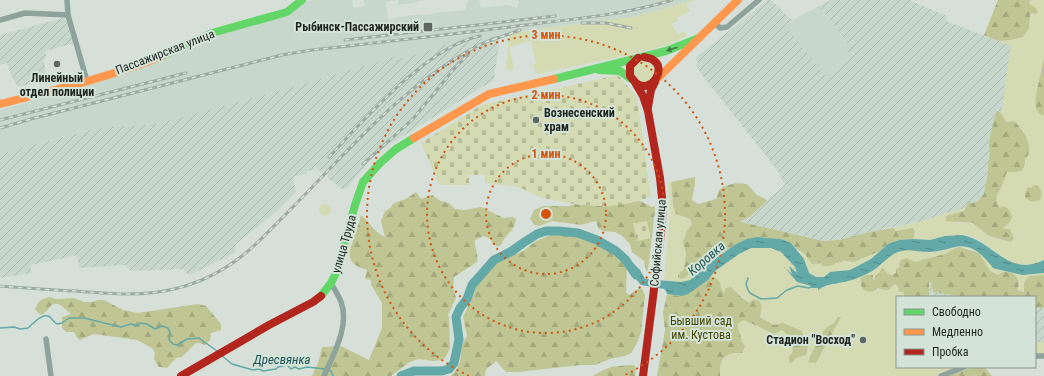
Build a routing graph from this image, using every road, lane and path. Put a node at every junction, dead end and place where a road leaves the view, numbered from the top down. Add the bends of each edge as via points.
1 (67, 0) edge
2 (302, 0) edge
3 (738, 0) edge
4 (759, 0) edge
5 (68, 15) junction
6 (0, 20) edge
7 (715, 23) junction
8 (699, 38) junction
9 (641, 57) junction
10 (586, 71) junction
11 (657, 80) junction
12 (87, 81) junction
13 (634, 83) junction
14 (0, 104) edge
15 (648, 112) junction
16 (331, 283) junction
17 (46, 339) dead end
18 (961, 368) edge
19 (52, 376) edge
20 (181, 376) edge
21 (324, 376) edge
22 (643, 376) edge
23 (941, 376) edge

1 - 5 street
2 - 12 street, Пассажирская улица via 286,13 212,33 163,56
3 - 7 street
4 - 7 street via 727,27 720,28
5 - 6 street via 25,13
5 - 12 street
7 - 8 street
8 -> 9 street
8 - 11 street
9 - 10 street
9 - 11 street via 651,58 657,64
9 - 13 street via 633,62 630,68 629,74
10 - 13 street via 620,71
10 - 16 street, улица Труда via 489,94 396,149 363,182 340,263
11 - 13 street via 646,87
11 - 15 street, Софийская улица via 651,90
12 - 14 street, Пассажирская улица
13 - 15 street, Софийская улица via 643,96
15 - 22 street, Софийская улица via 661,183 662,220
16 - 20 street, улица Труда via 314,302
16 - 21 street via 341,302 344,318 339,340
17 - 19 street
18 - 23 street

